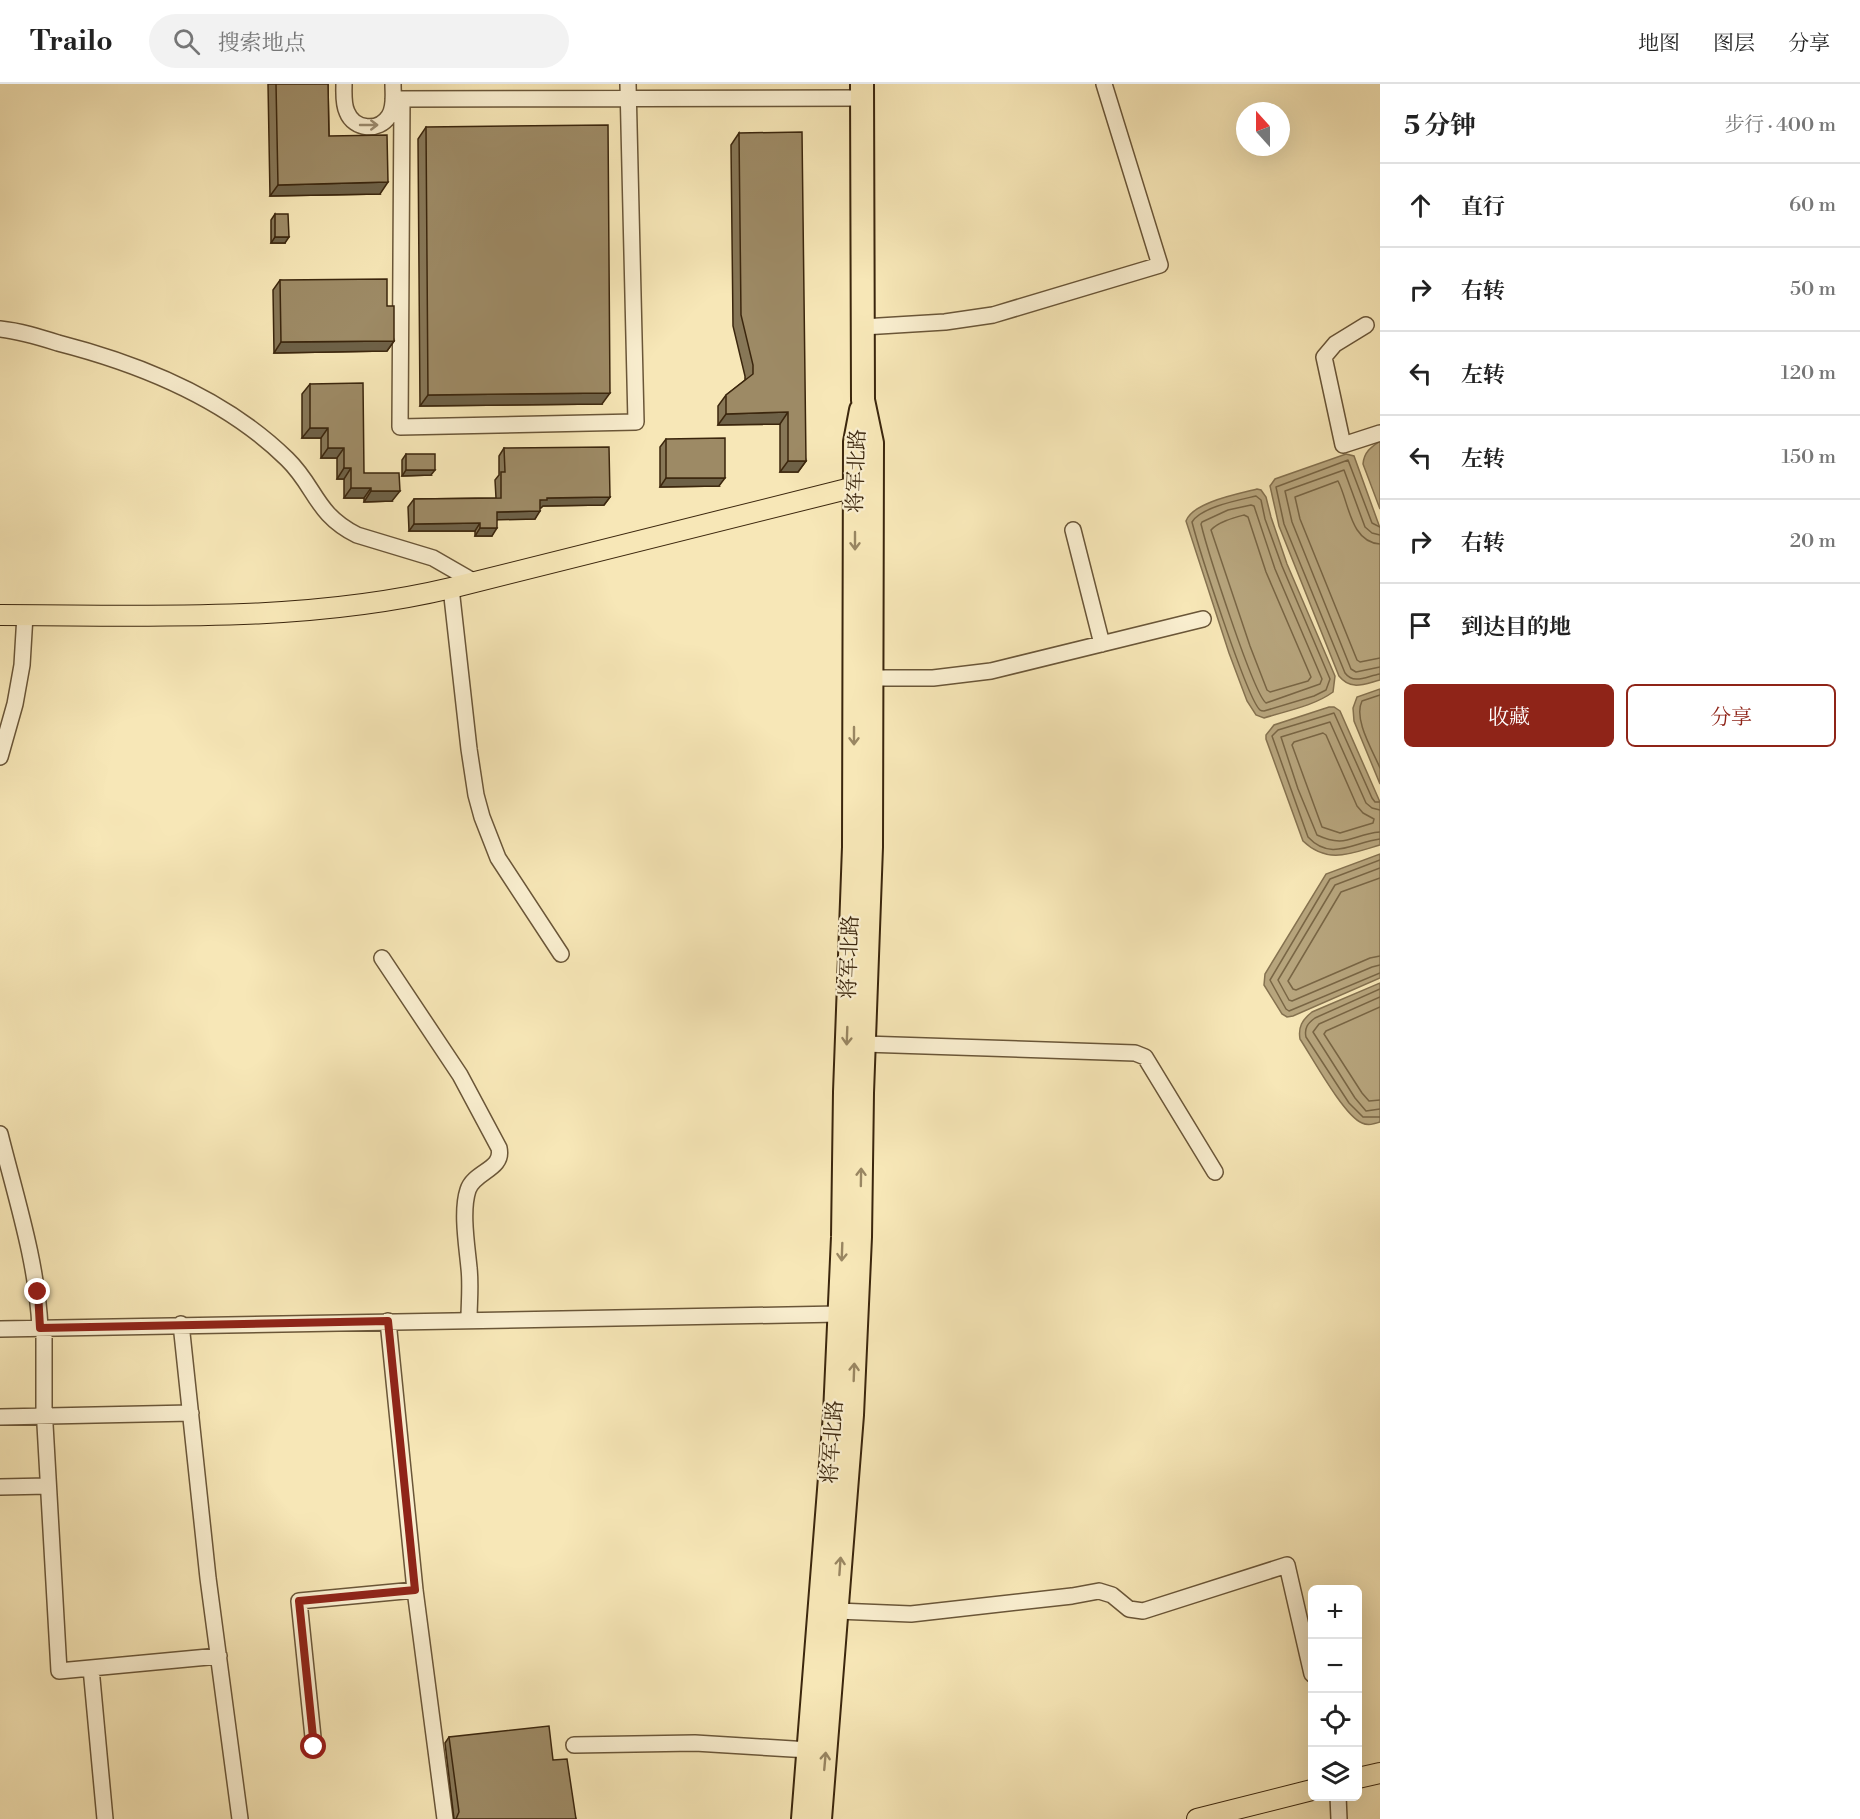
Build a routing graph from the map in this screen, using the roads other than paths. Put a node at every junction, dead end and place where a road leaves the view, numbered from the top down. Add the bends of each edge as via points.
1 (344, 84) edge
2 (1104, 84) edge
3 (628, 91) edge
4 (862, 91) edge
5 (396, 94) edge
6 (1366, 325) dead end
7 (863, 327) junction
8 (0, 329) edge
9 (863, 400) junction
10 (1380, 433) edge
11 (855, 487) junction
12 (1073, 530) dead end
13 (473, 581) junction
14 (451, 588) junction
15 (0, 615) edge
16 (25, 615) junction
17 (1203, 619) dead end
18 (1102, 644) junction
19 (872, 678) junction
20 (0, 757) edge
21 (561, 954) dead end
22 (382, 958) dead end
23 (864, 1044) junction
24 (0, 1134) edge
25 (1215, 1172) dead end
26 (839, 1314) junction
27 (469, 1320) junction
28 (388, 1321) junction
29 (181, 1324) junction
30 (42, 1328) junction
31 (0, 1329) edge
32 (190, 1413) junction
33 (0, 1416) edge
34 (45, 1416) junction
35 (48, 1486) junction
36 (0, 1487) edge
37 (415, 1590) junction
38 (837, 1611) junction
39 (219, 1656) junction
40 (1308, 1657) edge
41 (91, 1668) junction
42 (574, 1745) dead end
43 (314, 1747) dead end
44 (809, 1750) junction
45 (1380, 1773) edge
46 (1362, 1777) edge
47 (1308, 1791) edge
48 (1338, 1801) edge
49 (105, 1819) edge
50 (240, 1819) edge
51 (445, 1819) edge
52 (803, 1819) edge
53 (820, 1819) edge
54 (1197, 1819) edge
55 (1339, 1819) edge

1 -> 5 street via 346,112 360,126 373,127 385,121
2 - 7 street via 1160,265 993,315
3 - 4 street
3 - 5 street
3 - 5 street via 636,422 400,427
4 - 7 highway
6 - 10 street via 1335,344 1324,357 1343,445
7 - 9 highway
8 - 13 street via 106,355 212,404 244,423 287,459 323,510 346,530 433,558
9 - 11 highway, 将军北路 via 855,442
9 - 19 highway, 将军北路 via 872,442
11 - 13 main road
11 -> 26 highway, 将军北路 via 854,846
12 - 18 street
13 - 14 main road
14 - 16 main road via 395,600 279,612
14 - 21 street via 469,749 482,817 498,858
15 - 16 main road
16 - 20 street via 22,665
17 - 18 street
18 - 19 street via 971,674
19 - 23 highway, 将军北路
22 - 27 street via 460,1075 499,1148 498,1162 475,1179 468,1192
23 - 25 street via 1135,1053 1145,1057
38 -> 23 highway, 将军北路 via 853,1403
24 - 30 street via 33,1262
26 - 27 street
26 - 44 highway, 将军北路
27 - 28 street
28 - 29 street
28 - 37 street
29 - 30 street
29 - 32 street
30 - 31 street
30 - 34 street
32 - 34 street
32 - 39 street
33 - 34 street
34 - 35 street
35 - 36 street
35 - 41 street via 59,1671
37 - 43 street via 299,1601
37 - 51 street
38 - 40 street via 911,1614 1099,1591 1112,1595 1129,1609 1143,1611 1287,1565
53 -> 38 highway, 将军北路
39 - 41 street
39 - 50 street
41 - 49 street
42 - 44 street via 695,1743
44 - 52 highway, 将军北路
45 - 46 main road
47 - 54 main road
48 - 55 street

